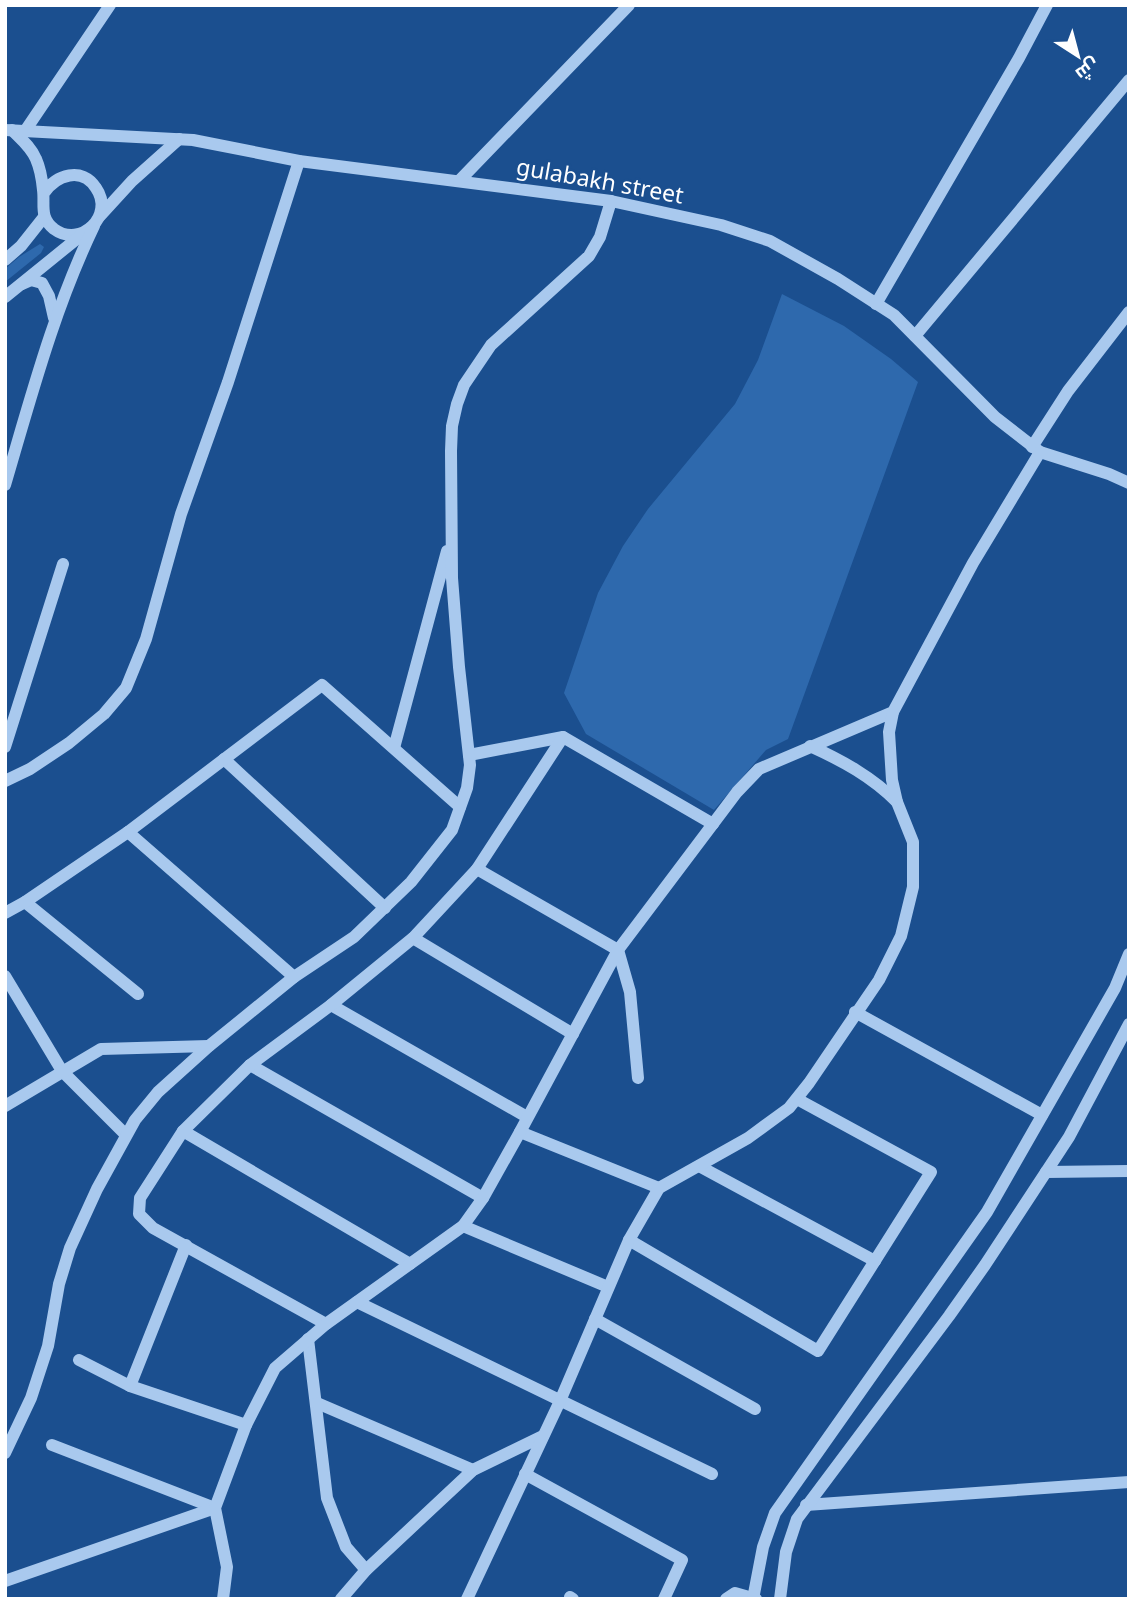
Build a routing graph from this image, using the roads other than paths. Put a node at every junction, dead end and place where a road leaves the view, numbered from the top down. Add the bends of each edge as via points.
1 (110, 5) edge
2 (629, 5) edge
3 (1047, 5) edge
4 (1129, 80) edge
5 (14, 131) edge
6 (179, 139) junction
7 (299, 160) junction
8 (459, 181) junction
9 (44, 194) junction
10 (611, 201) junction
11 (44, 217) junction
12 (93, 225) junction
13 (5, 260) edge
14 (22, 284) junction
15 (5, 297) edge
16 (876, 304) junction
17 (1129, 312) edge
18 (54, 318) junction
19 (915, 337) junction
20 (1036, 449) junction
21 (1109, 474) junction
22 (1129, 476) edge
23 (1129, 484) edge
24 (5, 485) edge
25 (452, 533) junction
26 (63, 564) dead end
27 (893, 712) junction
28 (563, 737) junction
29 (810, 746) junction
30 (5, 747) edge
31 (394, 748) junction
32 (469, 755) junction
33 (224, 759) junction
34 (5, 781) edge
35 (897, 802) junction
36 (460, 807) junction
37 (713, 824) junction
38 (128, 832) junction
39 (477, 869) junction
40 (25, 902) junction
41 (385, 908) junction
42 (5, 913) edge
43 (413, 938) junction
44 (618, 950) junction
45 (1129, 954) edge
46 (5, 976) edge
47 (294, 976) junction
48 (138, 994) dead end
49 (331, 1004) junction
50 (855, 1012) junction
51 (1129, 1024) edge
52 (573, 1034) junction
53 (209, 1046) junction
54 (250, 1065) junction
55 (62, 1071) junction
56 (638, 1078) dead end
57 (797, 1099) junction
58 (5, 1106) edge
59 (1042, 1115) junction
60 (527, 1117) junction
61 (183, 1131) junction
62 (520, 1132) junction
63 (126, 1135) junction
64 (699, 1166) junction
65 (1129, 1171) edge
66 (1046, 1172) junction
67 (659, 1188) junction
68 (483, 1198) junction
69 (463, 1226) junction
70 (629, 1240) junction
71 (186, 1245) junction
72 (875, 1261) junction
73 (410, 1264) junction
74 (608, 1287) junction
75 (357, 1302) junction
76 (595, 1319) junction
77 (326, 1324) junction
78 (308, 1339) junction
79 (79, 1360) dead end
80 (130, 1386) junction
81 (560, 1401) junction
82 (317, 1404) junction
83 (755, 1409) dead end
84 (246, 1425) junction
85 (543, 1436) junction
86 (52, 1445) dead end
87 (5, 1453) edge
88 (473, 1471) junction
89 (525, 1474) junction
90 (712, 1475) dead end
91 (1129, 1482) edge
92 (806, 1506) junction
93 (215, 1508) junction
94 (366, 1570) junction
95 (5, 1581) edge
96 (754, 1598) edge
97 (223, 1599) edge
98 (341, 1599) edge
99 (467, 1599) edge
100 (664, 1599) edge
101 (726, 1599) edge
102 (780, 1599) edge

1 - 5 street
2 - 8 street
3 - 16 street
4 - 19 street
5 - 6 street, gulabakh street
5 - 9 street via 35,156
6 - 7 street, gulabakh street
6 - 12 street via 132,181
7 - 8 street, gulabakh street
7 - 34 street via 181,514 146,639 126,688 69,743
8 - 10 street, gulabakh street
9 - 11 street
9 - 12 street via 61,177 84,177 94,183 103,205
10 - 16 street, gulabakh street via 722,225 770,241
10 - 25 street via 589,256 491,345 464,385 452,426
11 - 12 street via 61,233 72,235
11 - 13 street
12 - 14 street
12 - 18 street
14 - 15 street
14 - 18 street via 31,280 42,284
16 - 19 street, gulabakh street
17 - 20 street via 1068,391
18 - 24 street
19 - 20 street, gulabakh street via 995,417
20 - 21 street, gulabakh street
20 - 27 street
21 - 22 street, gulabakh street
21 - 23 street, gulabakh street
25 - 31 street
25 - 32 street via 452,579
26 - 30 street
27 - 29 street
27 - 35 street via 889,745
28 - 32 street
28 - 37 street
28 - 39 street
29 - 35 street via 879,783
29 - 37 street via 760,769
31 - 33 street via 322,685
31 - 36 street
32 - 36 street via 467,788
33 - 38 street
33 - 41 street
35 - 50 street via 914,842 913,887 901,936 879,980
36 - 41 street via 452,830 433,856
37 - 44 street
38 - 40 street
38 - 47 street
39 - 43 street
39 - 44 street
40 - 42 street
40 - 48 street
41 - 47 street via 354,937
43 - 49 street
43 - 52 street
44 - 52 street
44 - 56 street via 630,992
45 - 59 street via 1115,988
46 - 55 street
47 - 53 street
49 - 54 street
49 - 60 street
50 - 57 street
50 - 59 street
51 - 66 street
52 - 60 street
53 - 55 street via 101,1049
53 - 63 street via 149,1102
54 - 61 street
54 - 68 street
55 - 58 street
55 - 63 street
57 - 64 street via 747,1138
57 - 72 street via 931,1172
59 - 96 street via 966,1244 775,1513
60 - 62 street
61 - 71 street via 140,1198 139,1214 153,1228
61 - 73 street
62 - 67 street
62 - 68 street
63 - 87 street via 70,1248 48,1346 31,1398
64 - 67 street
64 - 72 street
65 - 66 street
66 - 92 street via 950,1317
67 - 70 street
68 - 69 street
69 - 73 street
69 - 74 street
70 - 72 street via 818,1351
70 - 74 street
71 - 77 street
71 - 80 street
73 - 75 street
74 - 76 street
75 - 77 street
75 - 81 street
76 - 81 street
76 - 83 street
77 - 78 street
78 - 82 street
78 - 84 street via 275,1368
79 - 80 street
80 - 84 street
81 - 85 street
81 - 90 street
82 - 88 street
82 - 94 street via 327,1498 345,1547
84 - 93 street
85 - 88 street
85 - 89 street
86 - 93 street
88 - 94 street
89 - 99 street
89 - 100 street via 682,1560
91 - 92 street
92 - 102 street via 786,1552
93 - 95 street
93 - 97 street via 227,1567
94 - 98 street
96 - 101 street via 735,1593

